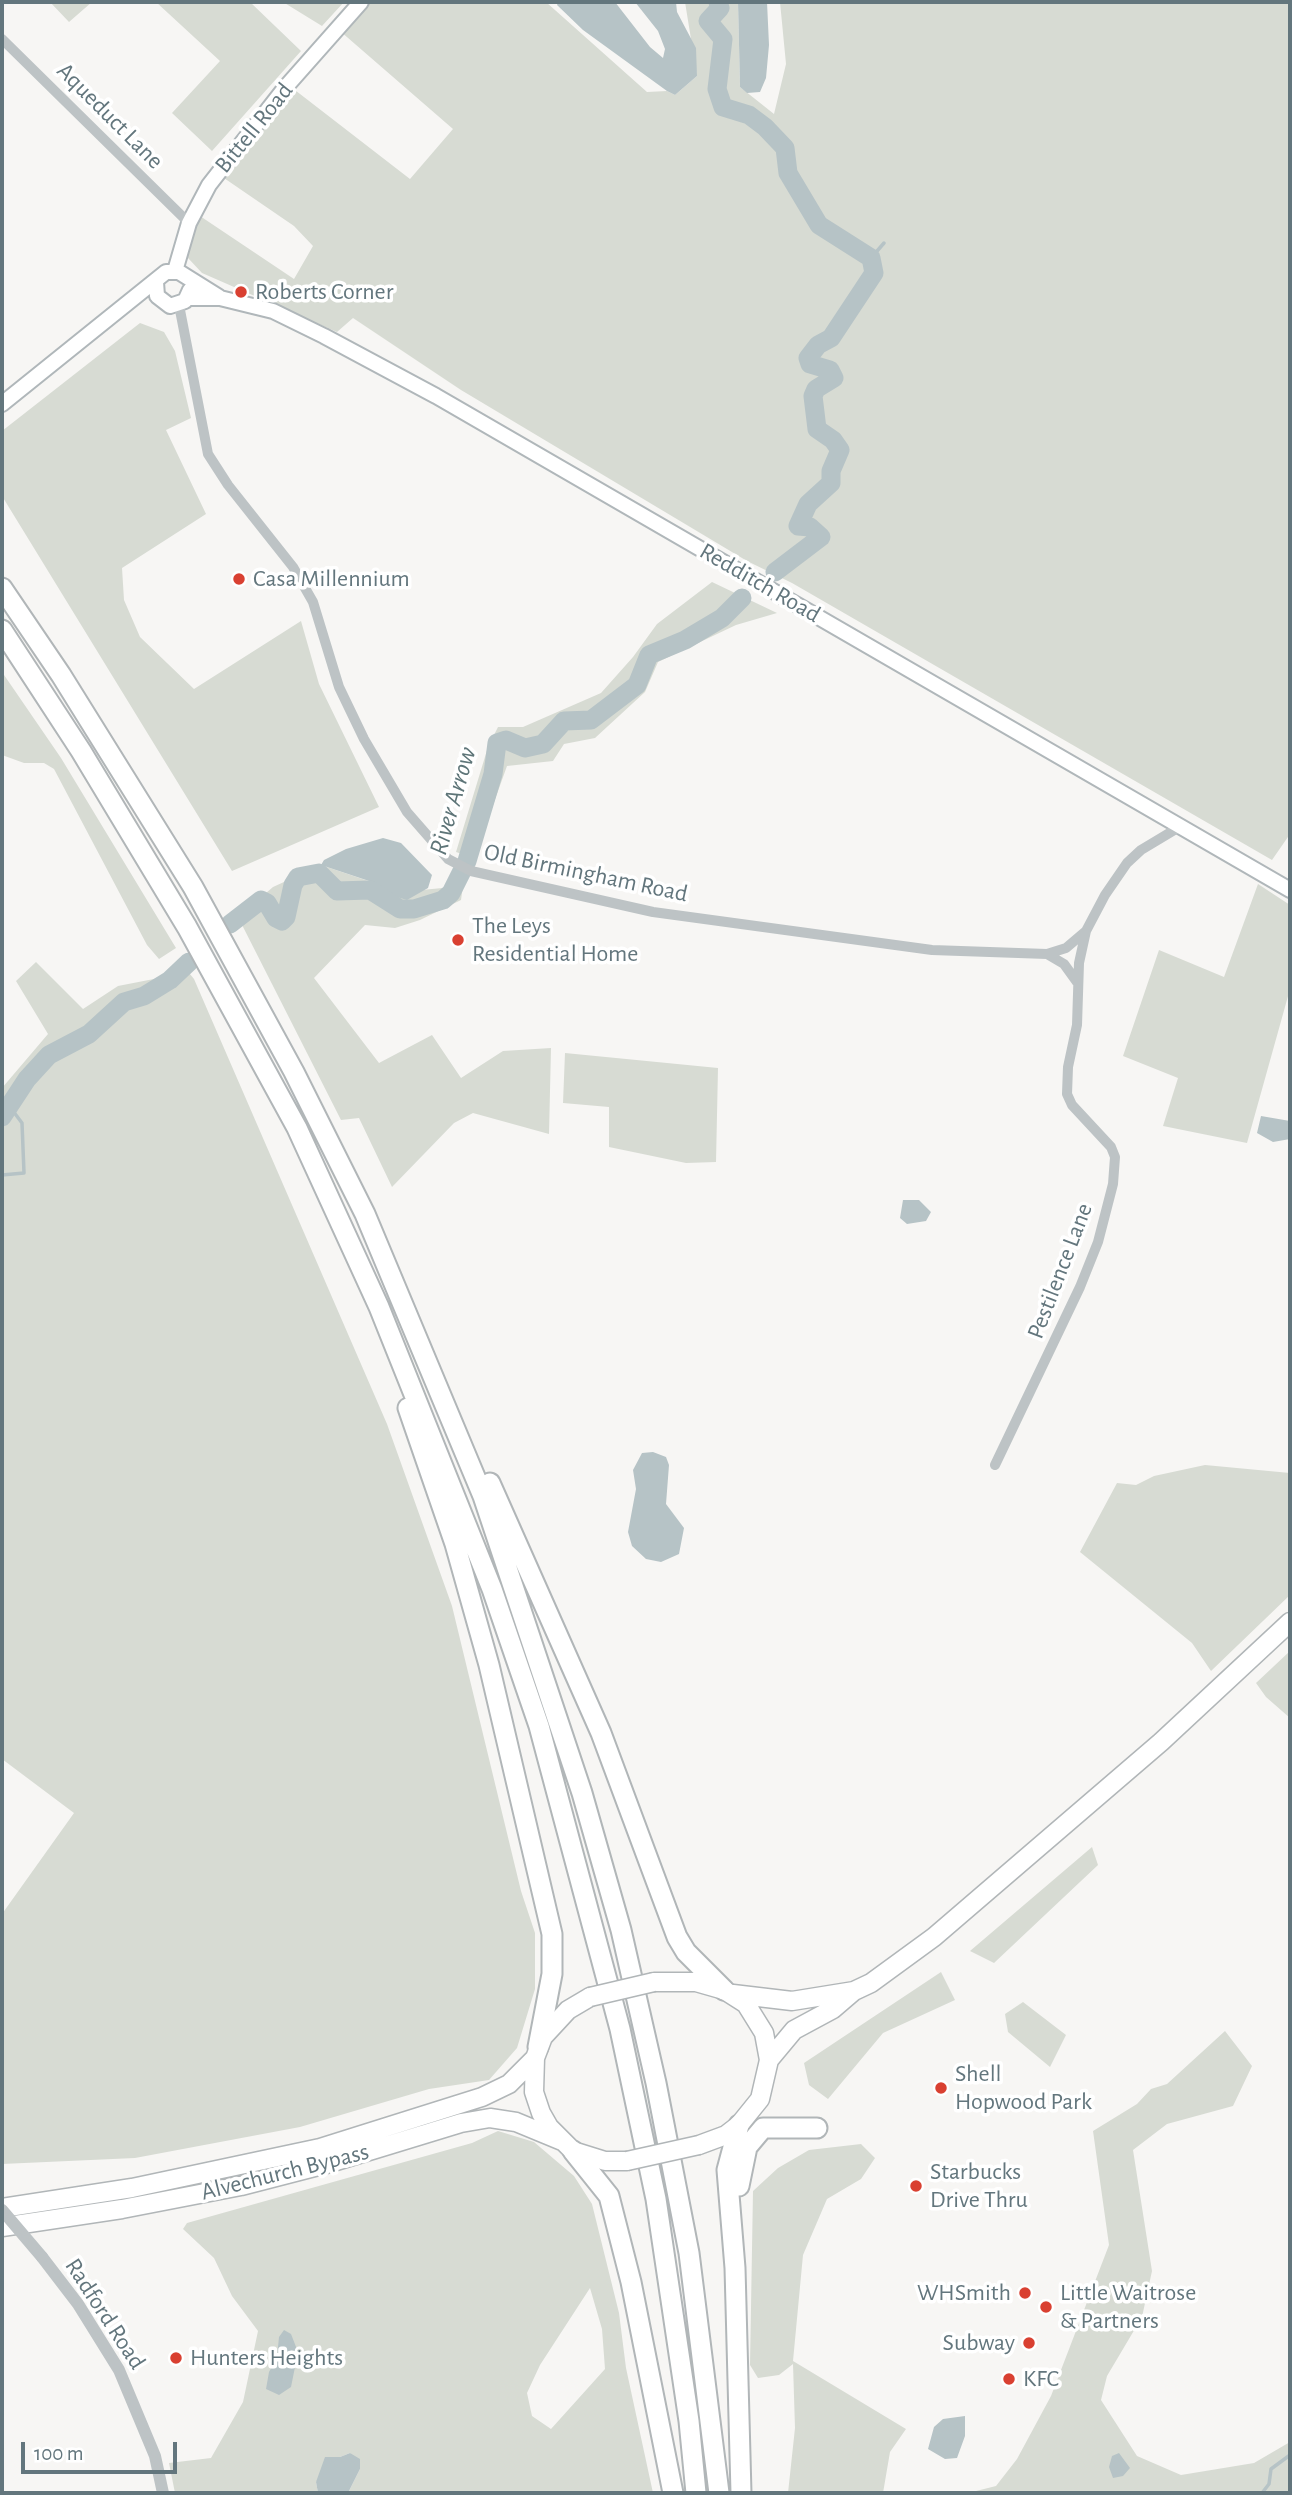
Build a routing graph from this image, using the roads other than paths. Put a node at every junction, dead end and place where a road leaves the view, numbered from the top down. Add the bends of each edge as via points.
1 (361, 2) edge
2 (2, 39) edge
3 (188, 223) junction
4 (180, 274) junction
5 (156, 282) junction
6 (220, 298) junction
7 (160, 300) junction
8 (183, 301) junction
9 (126, 304) junction
10 (2, 404) edge
11 (2, 589) edge
12 (2, 631) edge
13 (1181, 826) junction
14 (1290, 890) edge
15 (1086, 931) junction
16 (1047, 954) junction
17 (1077, 982) junction
18 (379, 1307) junction
19 (453, 1419) junction
20 (995, 1465) dead end
21 (1290, 1622) edge
22 (854, 1991) junction
23 (727, 1992) junction
24 (536, 2053) junction
25 (769, 2060) junction
26 (739, 2125) junction
27 (817, 2128) dead end
28 (568, 2146) junction
29 (2, 2209) edge
30 (2, 2227) edge
31 (735, 2268) junction
32 (163, 2493) edge
33 (673, 2493) edge
34 (696, 2493) edge
35 (719, 2493) edge
36 (741, 2493) edge

1 - 3 main road, Bittell Road via 225,163
2 - 3 street, Aqueduct Lane
3 - 4 main road, Bittell Road
4 - 5 main road via 166,272
4 - 6 main road, Redditch Road
4 - 8 main road via 190,284
5 - 7 main road
5 - 9 main road
6 - 8 main road, Redditch Road
6 - 13 main road, Redditch Road via 273,311 436,396
7 - 8 main road via 170,306
7 - 9 main road
8 - 16 street, Old Birmingham Road via 208,454 306,589 346,705 407,812 457,865 653,912 932,950
9 - 10 main road
11 - 19 highway via 61,676 233,959 365,1214
12 - 18 highway via 81,751 213,973 297,1128
13 - 14 main road, Redditch Road
13 - 15 street via 1127,863
15 - 16 street, Old Birmingham Road via 1066,948
15 - 17 street, Pestilence Lane
16 - 17 street via 1064,964
17 - 20 street, Pestilence Lane via 1077,1026 1067,1094 1111,1147 1113,1184 1080,1287
18 - 24 highway via 485,1652 552,1934 552,1974
18 - 34 highway via 492,1589 539,1726 589,1908 656,2199
19 - 23 highway via 488,1478 561,1637 677,1937 685,1952
19 - 35 highway via 531,1635 621,1930 689,2253
21 - 22 highway via 1161,1742 974,1904
22 - 23 highway via 793,2001
22 - 25 highway via 833,2009 794,2030
23 - 24 highway, bridge via 696,1982 654,1982 590,1997 558,2018
23 - 25 highway via 746,2004 757,2019
24 - 28 highway via 534,2092 541,2113
24 - 29 highway, Alvechurch Bypass via 509,2084 482,2097 320,2148 132,2188
25 - 26 highway via 760,2099
26 - 28 highway, bridge via 699,2146 627,2161 606,2161
26 - 31 highway via 727,2170
27 - 31 highway via 763,2128 747,2147 740,2170
28 - 30 highway, Alvechurch Bypass via 516,2122 490,2118 241,2186
28 - 33 highway via 609,2196
29 - 32 street, Radford Road, bridge via 78,2304 119,2370 155,2456
31 - 36 highway

